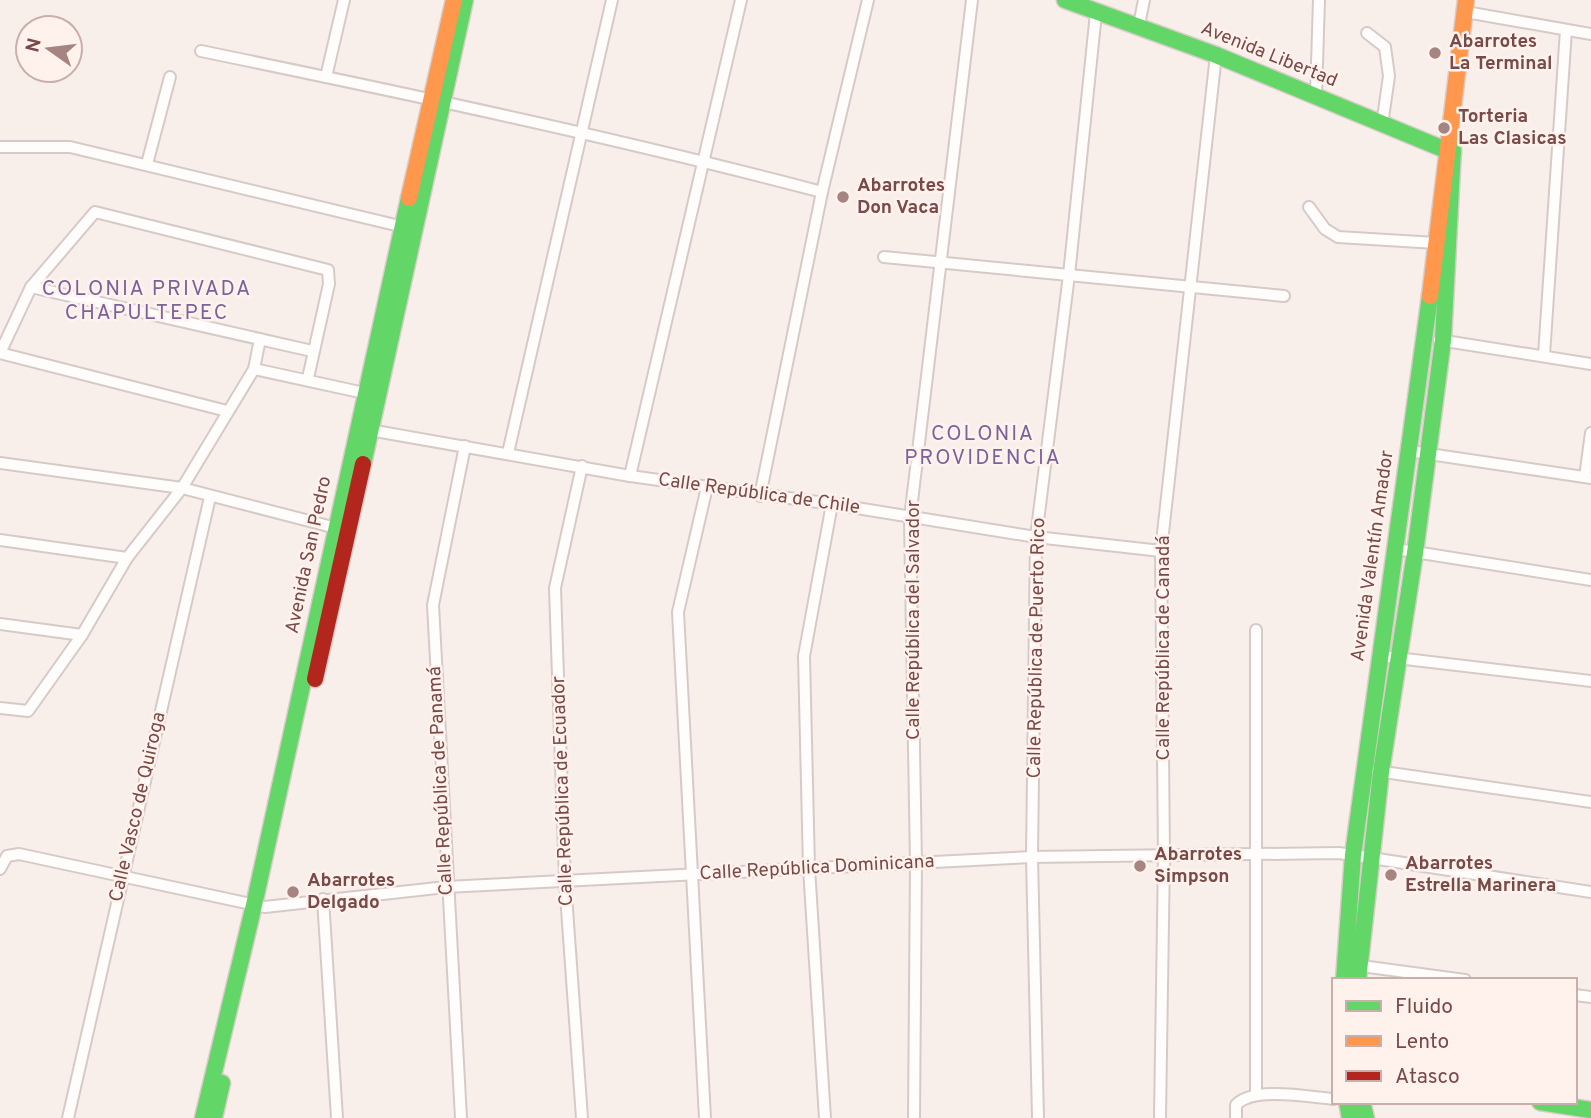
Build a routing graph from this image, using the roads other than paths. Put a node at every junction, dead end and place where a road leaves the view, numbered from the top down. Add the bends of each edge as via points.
1 (344, 0) edge
2 (454, 0) edge
3 (465, 0) edge
4 (612, 0) edge
5 (741, 0) edge
6 (868, 0) edge
7 (972, 0) edge
8 (1065, 0) edge
9 (1144, 0) edge
10 (1319, 0) edge
11 (1466, 6) edge
12 (1096, 13) junction
13 (1139, 25) junction
14 (1566, 30) junction
15 (1367, 33) dead end
16 (1591, 34) edge
17 (201, 51) dead end
18 (1216, 55) junction
19 (170, 77) dead end
20 (326, 77) junction
21 (1316, 96) junction
22 (437, 100) junction
23 (1382, 125) junction
24 (583, 133) junction
25 (0, 147) edge
26 (1450, 148) junction
27 (704, 161) junction
28 (147, 164) junction
29 (822, 192) junction
30 (1309, 207) dead end
31 (410, 228) junction
32 (1436, 243) junction
33 (884, 257) dead end
34 (942, 264) junction
35 (1069, 275) junction
36 (1191, 285) junction
37 (31, 287) junction
38 (1284, 296) dead end
39 (260, 339) junction
40 (1425, 340) junction
41 (1443, 340) junction
42 (313, 351) junction
43 (1544, 355) junction
44 (1591, 364) edge
45 (254, 369) junction
46 (308, 379) junction
47 (371, 395) junction
48 (227, 411) junction
49 (364, 429) junction
50 (1591, 433) edge
51 (465, 446) junction
52 (1409, 451) junction
53 (508, 453) junction
54 (1428, 454) junction
55 (0, 463) edge
56 (582, 467) junction
57 (630, 476) junction
58 (1588, 477) edge
59 (707, 486) junction
60 (183, 488) junction
61 (760, 496) junction
62 (210, 497) junction
63 (832, 503) junction
64 (910, 518) junction
65 (343, 530) junction
66 (1036, 537) junction
67 (0, 540) edge
68 (1396, 549) junction
69 (1161, 551) junction
70 (1415, 553) junction
71 (127, 558) junction
72 (1591, 580) edge
73 (0, 624) edge
74 (1256, 630) dead end
75 (82, 635) junction
76 (1380, 656) junction
77 (1400, 658) junction
78 (1591, 681) edge
79 (0, 708) edge
80 (1364, 769) junction
81 (1381, 772) junction
82 (1591, 802) edge
83 (1353, 855) junction
84 (1164, 856) junction
85 (1256, 856) junction
86 (1032, 857) junction
87 (1370, 858) junction
88 (916, 863) junction
89 (809, 868) junction
90 (0, 869) edge
91 (693, 874) junction
92 (121, 875) junction
93 (565, 881) junction
94 (446, 887) junction
95 (1591, 892) edge
96 (323, 899) junction
97 (260, 906) junction
98 (1351, 972) edge
99 (1436, 978) edge
100 (1256, 1094) junction
101 (1332, 1099) edge
102 (1553, 1104) edge
103 (1591, 1110) edge
104 (68, 1118) edge
105 (203, 1118) edge
106 (214, 1118) edge
107 (337, 1118) edge
108 (461, 1118) edge
109 (582, 1118) edge
110 (705, 1118) edge
111 (825, 1118) edge
112 (914, 1118) edge
113 (1038, 1118) edge
114 (1160, 1118) edge
115 (1237, 1118) edge

1 - 20 street
2 - 22 main road, Avenida San Pedro
3 - 22 main road, Avenida San Pedro
4 - 24 street
5 - 27 street
6 - 29 street
7 - 34 street, Calle República del Salvador
8 - 12 main road, Avenida Libertad
9 - 13 street
10 - 21 street
11 - 14 street
11 - 26 main road, Avenida Valentín Amador
12 - 13 main road, Avenida Libertad
12 - 35 street, Calle República de Puerto Rico
13 - 18 main road, Avenida Libertad
14 - 16 street
14 - 43 street
15 - 23 street via 1385,47 1389,76
17 - 20 street
18 - 21 main road, Avenida Libertad
18 - 36 street, Calle República de Canadá
19 - 28 street
20 - 22 street
21 - 23 main road, Avenida Libertad
22 - 24 street
22 - 31 main road, Avenida San Pedro
23 - 26 main road, Avenida Libertad
24 - 27 street
24 - 53 street
25 - 28 street via 69,147
26 - 32 main road, Avenida Valentín Amador
26 - 41 main road, Avenida Valentín Amador
27 - 29 street
27 - 57 street
28 - 31 street
29 - 61 street
30 - 32 street via 1325,229 1338,237
31 - 47 main road, Avenida San Pedro
32 - 40 main road, Avenida Valentín Amador
33 - 34 street
34 - 35 street
34 - 64 street, Calle República del Salvador
35 - 36 street
35 - 66 street, Calle República de Puerto Rico
36 - 38 street
36 - 69 street, Calle República de Canadá
37 - 39 street
37 - 42 street via 94,212 328,270 329,284
37 - 48 street via 0,353
39 - 42 street
39 - 45 street
40 - 41 street
40 - 52 main road, Avenida Valentín Amador
41 - 43 street
41 - 54 main road, Avenida Valentín Amador
42 - 46 street
43 - 44 street
45 - 46 street
45 - 48 street
46 - 47 street
47 - 49 main road, Avenida San Pedro
48 - 60 street
49 - 51 street, Calle República de Chile
49 - 65 main road, Avenida San Pedro
50 - 58 street
51 - 53 street, Calle República de Chile
51 - 94 street, Calle República de Panamá via 433,605
52 - 54 street
52 - 68 main road, Avenida Valentín Amador
53 - 56 street, Calle República de Chile
54 - 58 street
54 - 70 main road, Avenida Valentín Amador
55 - 60 street
56 - 57 street, Calle República de Chile
56 - 93 street, Calle República de Ecuador via 555,588
57 - 59 street, Calle República de Chile
59 - 61 street, Calle República de Chile
59 - 91 street via 678,612
60 - 62 street
60 - 71 street
61 - 63 street, Calle República de Chile
62 - 65 street
62 - 92 street, Calle Vasco de Quiroga
63 - 64 street, Calle República de Chile
63 - 89 street via 804,656
64 - 66 street, Calle República de Chile
64 - 88 street, Calle República del Salvador
65 - 97 main road, Avenida San Pedro
66 - 69 street, Calle República de Chile
66 - 86 street, Calle República de Puerto Rico
67 - 71 street
68 - 70 street
68 - 76 main road, Avenida Valentín Amador
69 - 84 street, Calle República de Canadá
70 - 72 street
70 - 77 main road, Avenida Valentín Amador
71 - 75 street
73 - 75 street
74 - 85 street
75 - 79 street via 28,711
76 - 77 street
76 - 80 main road, Avenida Valentín Amador
77 - 78 street
77 - 81 main road, Avenida Valentín Amador
80 - 81 street
80 - 83 main road, Avenida Valentín Amador
81 - 82 street
81 - 87 main road, Avenida Valentín Amador
83 - 85 street, Calle República Dominicana
83 - 87 street, Calle República Dominicana
83 - 98 main road, Avenida Valentín Amador
84 - 85 street, Calle República Dominicana
84 - 86 street, Calle República Dominicana
84 - 114 street, Calle República de Canadá
85 - 100 street
86 - 88 street, Calle República Dominicana
86 - 113 street, Calle República de Puerto Rico
87 - 95 street, Calle República Dominicana
87 - 98 main road, Avenida Valentín Amador
88 - 89 street, Calle República Dominicana
88 - 112 street, Calle República del Salvador
89 - 91 street, Calle República Dominicana
89 - 111 street
90 - 92 street via 7,856 19,855
91 - 93 street, Calle República Dominicana
91 - 110 street
92 - 97 street
92 - 104 street, Calle Vasco de Quiroga
93 - 94 street, Calle República Dominicana
93 - 109 street, Calle República de Ecuador
94 - 96 street, Calle República Dominicana
94 - 108 street, Calle República de Panamá
96 - 97 street, Calle República Dominicana
96 - 107 street
97 - 105 main road, Avenida San Pedro
97 - 106 main road, Avenida San Pedro
98 - 99 street
100 - 101 street
100 - 115 street via 1236,1105
102 - 103 main road

